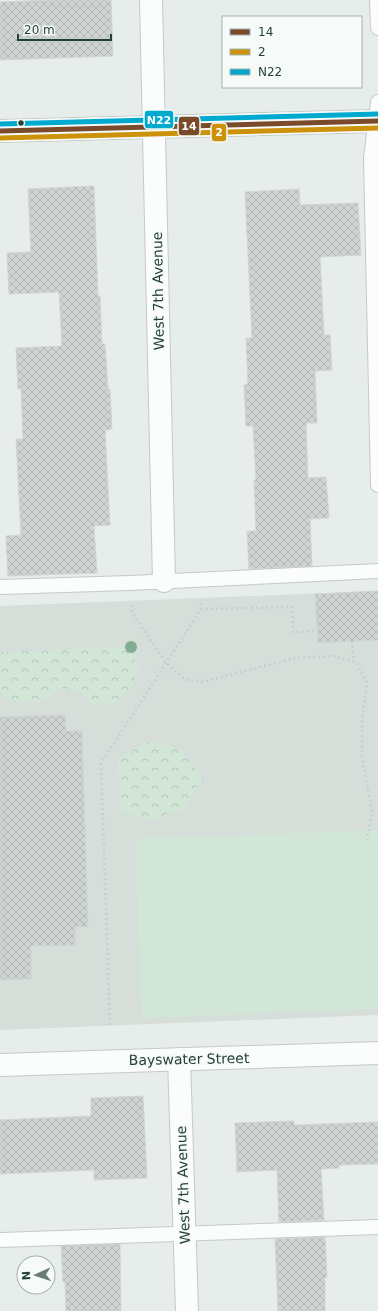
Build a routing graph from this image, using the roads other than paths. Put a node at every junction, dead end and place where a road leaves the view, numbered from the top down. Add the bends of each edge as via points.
1 (151, 0) edge
2 (377, 0) edge
3 (378, 28) edge
4 (377, 115) edge
5 (154, 127) junction
6 (0, 131) edge
7 (378, 485) edge
8 (378, 571) edge
9 (164, 581) junction
10 (0, 587) edge
11 (378, 1053) edge
12 (179, 1059) junction
13 (0, 1065) edge
14 (378, 1228) edge
15 (185, 1234) junction
16 (0, 1240) edge
17 (187, 1311) edge

1 - 5 street, West 7th Avenue
2 - 3 lane
4 - 5 street
4 - 7 lane via 371,158
5 - 6 street
5 - 9 street, West 7th Avenue
8 - 9 lane
9 - 10 lane
11 - 12 street, Bayswater Street
12 - 13 street, Bayswater Street
12 - 15 street, West 7th Avenue
14 - 15 lane
15 - 16 lane
15 - 17 street, West 7th Avenue

